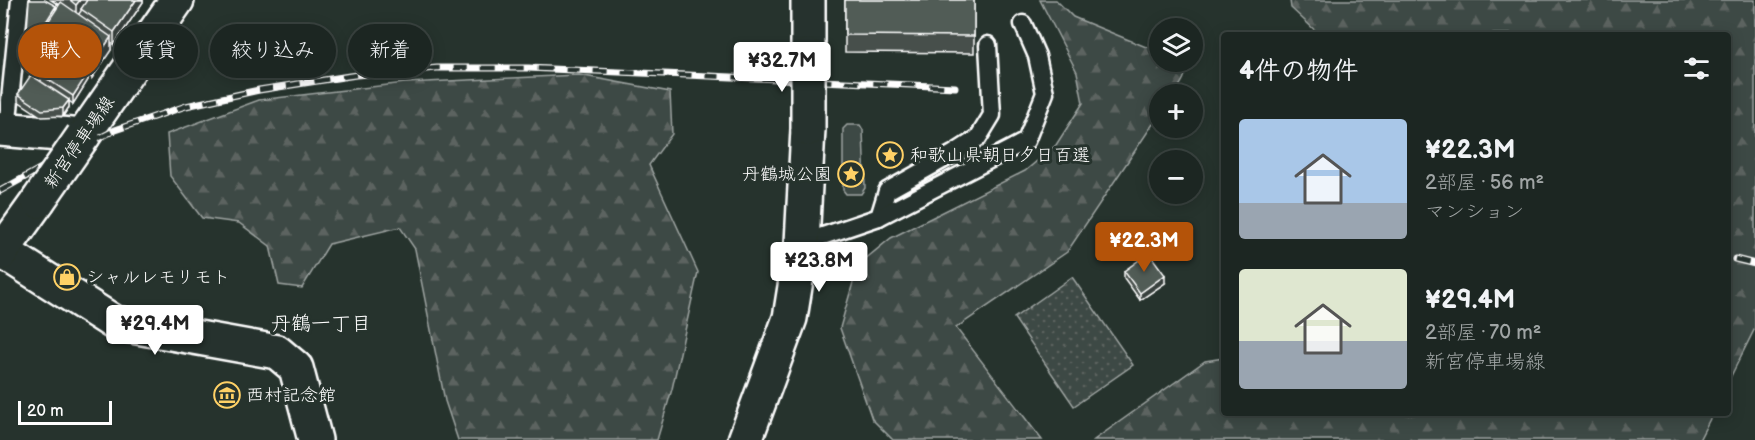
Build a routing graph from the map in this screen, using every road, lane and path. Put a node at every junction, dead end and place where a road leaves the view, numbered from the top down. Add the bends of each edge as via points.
1 (20, 0) edge
2 (177, 0) edge
3 (808, 0) edge
4 (1023, 24) dead end
5 (988, 45) dead end
6 (4, 130) edge
7 (83, 136) junction
8 (879, 217) junction
9 (802, 243) junction
10 (1, 253) edge
11 (315, 440) edge
12 (745, 440) edge

1 - 6 lane
2 - 7 street, 新宮停車場線
3 - 9 street, bridge via 808,129
4 - 8 lane via 1037,56 1045,93 1026,141
5 - 8 lane via 992,115 978,138 887,191
6 - 7 street
7 - 10 street, 新宮停車場線, bridge
8 - 9 lane
9 - 12 street via 790,318
10 - 11 street via 116,323 277,352 296,368

